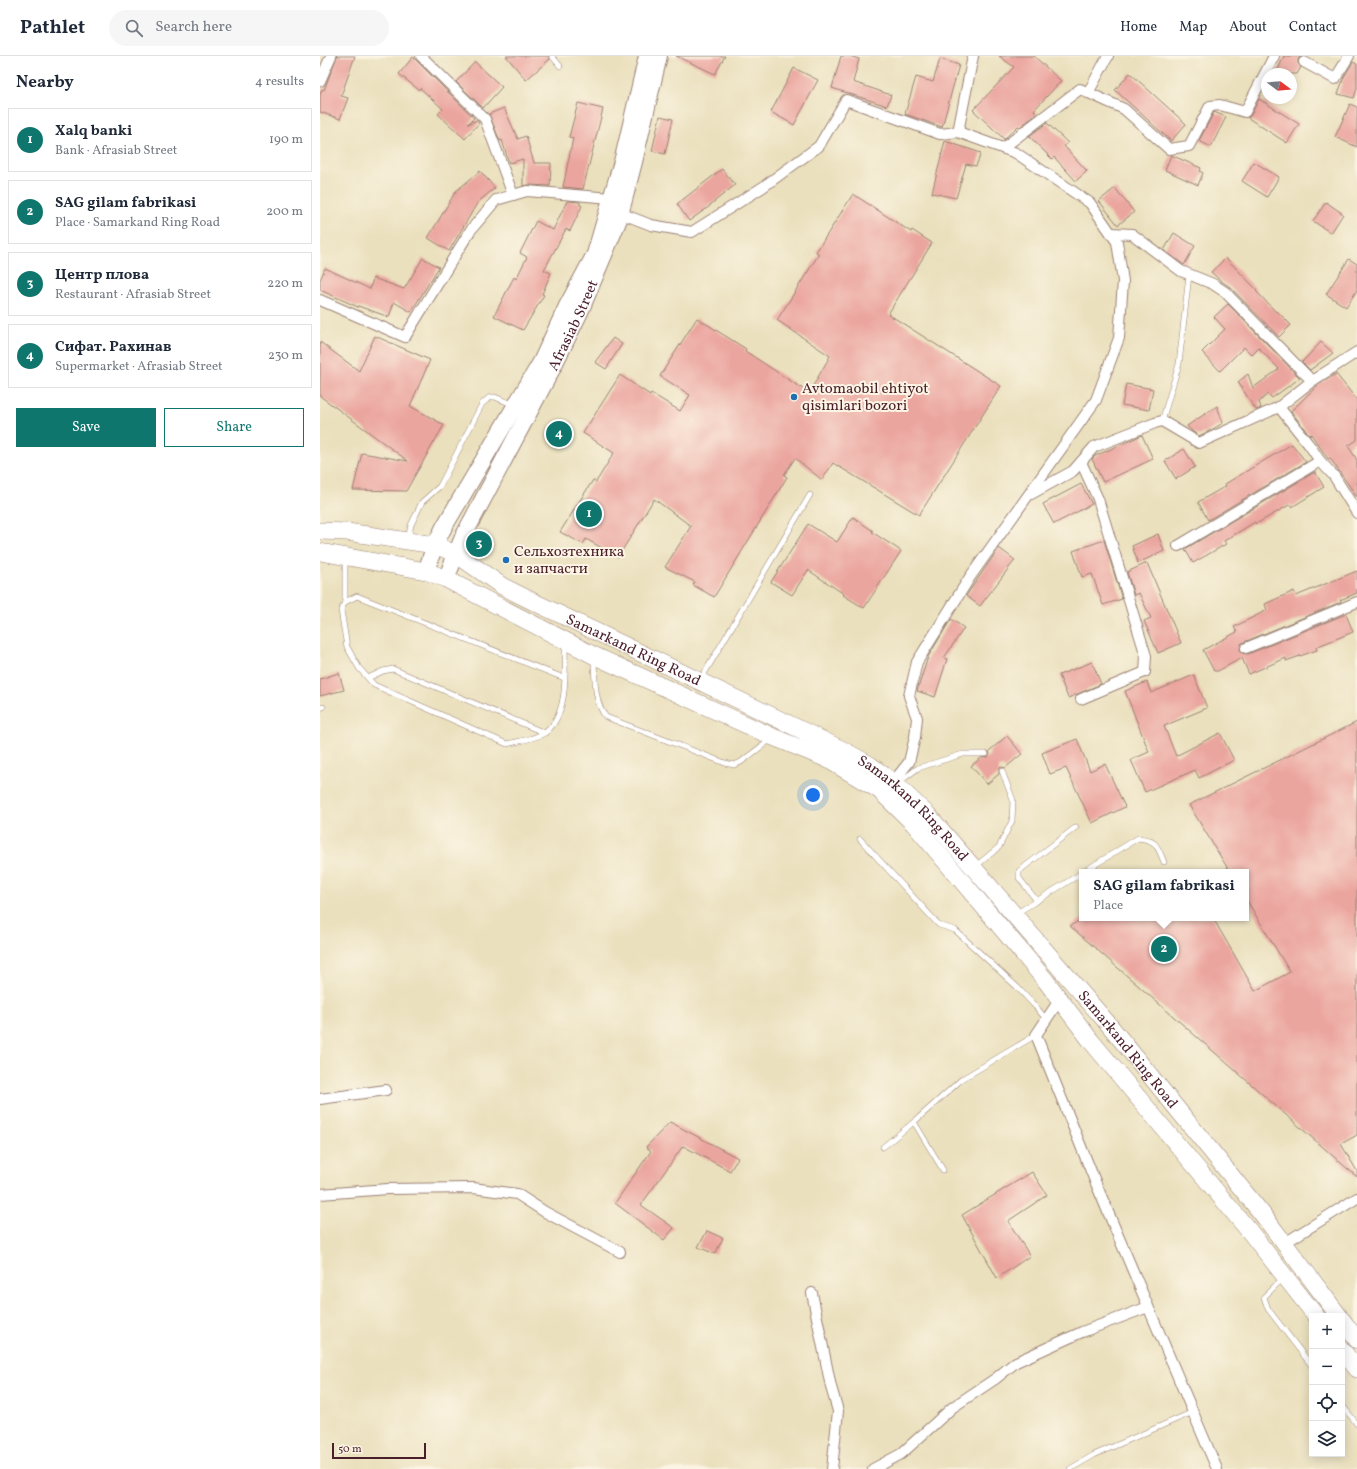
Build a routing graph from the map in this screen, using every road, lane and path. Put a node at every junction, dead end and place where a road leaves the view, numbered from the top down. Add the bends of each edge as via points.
1 (331, 56) edge
2 (421, 56) edge
3 (552, 56) edge
4 (647, 56) edge
5 (658, 56) edge
6 (973, 56) edge
7 (1108, 56) edge
8 (1274, 56) edge
9 (1349, 56) edge
10 (1304, 62) dead end
11 (560, 66) dead end
12 (320, 81) edge
13 (1088, 93) junction
14 (958, 132) junction
15 (1002, 148) junction
16 (513, 195) junction
17 (611, 198) junction
18 (620, 213) junction
19 (1111, 233) junction
20 (1189, 274) junction
21 (320, 300) edge
22 (1357, 352) edge
23 (1312, 381) junction
24 (515, 406) junction
25 (1279, 407) junction
26 (1162, 421) junction
27 (1320, 461) junction
28 (1081, 462) junction
29 (810, 495) dead end
30 (1028, 496) junction
31 (1357, 513) edge
32 (320, 531) edge
33 (408, 540) junction
34 (435, 545) junction
35 (1178, 546) dead end
36 (320, 552) edge
37 (456, 554) junction
38 (345, 557) junction
39 (426, 571) junction
40 (446, 579) junction
41 (344, 602) junction
42 (1357, 602) edge
43 (565, 640) junction
44 (1246, 648) dead end
45 (593, 655) junction
46 (368, 678) junction
47 (564, 678) junction
48 (700, 682) junction
49 (1081, 699) dead end
50 (545, 733) junction
51 (773, 737) junction
52 (986, 754) dead end
53 (1002, 771) dead end
54 (894, 783) junction
55 (1076, 827) dead end
56 (860, 839) dead end
57 (1164, 862) dead end
58 (974, 868) junction
59 (1087, 869) edge
60 (1079, 874) edge
61 (1037, 901) junction
62 (1015, 915) junction
63 (1062, 969) junction
64 (1046, 981) junction
65 (1060, 999) junction
66 (1046, 1019) junction
67 (1036, 1034) junction
68 (386, 1090) dead end
69 (320, 1099) edge
70 (914, 1122) junction
71 (883, 1147) dead end
72 (943, 1170) dead end
73 (320, 1194) edge
74 (1357, 1198) edge
75 (1283, 1244) junction
76 (620, 1252) dead end
77 (1285, 1277) junction
78 (812, 1293) dead end
79 (1148, 1307) junction
80 (1314, 1313) edge
81 (1337, 1313) edge
82 (1345, 1324) edge
83 (1357, 1340) edge
84 (1309, 1362) edge
85 (1345, 1409) edge
86 (1193, 1412) junction
87 (1357, 1424) edge
88 (832, 1469) edge
89 (873, 1469) edge
90 (1070, 1469) edge
91 (1217, 1469) edge

1 - 12 street
2 - 16 street via 486,119
3 - 11 lane
4 - 17 main road, Afrasiab Street
5 - 18 main road, Afrasiab Street
6 - 14 street
7 - 13 street
8 - 13 street via 1245,112 1220,105 1210,106 1189,146 1169,149 1124,109
9 - 10 street via 1335,79
13 - 15 street via 1080,89
14 - 15 street
14 - 18 street via 940,134 846,100 819,146 763,187 692,232 651,225
15 - 19 street via 1016,152 1090,203
16 - 17 street via 527,191
16 - 21 street via 496,200 470,231 405,336
17 - 24 main road, Afrasiab Street via 595,254
18 - 37 main road, Afrasiab Street via 580,312
19 - 20 street via 1132,234 1181,271
19 - 30 street via 1117,242 1124,281 1119,338 1096,400
20 - 23 street via 1225,292
20 - 26 lane via 1179,364
22 - 23 street
23 - 25 street
24 - 33 lane via 496,397 490,397 482,404 440,486 422,502 411,525
24 - 34 main road, Afrasiab Street
25 - 26 street via 1199,443
25 - 27 street
26 - 28 street via 1094,448
27 - 31 street via 1334,476
27 - 35 street
28 - 30 street via 1073,471
28 - 49 street via 1098,499 1146,656 1145,672
29 - 48 lane
30 - 54 street via 970,578 917,662 909,696 917,718 915,737 909,762
32 - 33 highway, Samarkand Ring Road
33 - 34 highway, Samarkand Ring Road
34 - 37 highway, Samarkand Ring Road
34 - 39 main road, Afrasiab Street
36 - 38 highway, Samarkand Ring Road
37 - 40 main road, Afrasiab Street
37 - 48 highway, Samarkand Ring Road via 508,589
38 - 39 highway, Samarkand Ring Road
38 - 41 lane
39 - 40 highway, Samarkand Ring Road
40 - 43 highway, Samarkand Ring Road
41 - 46 lane via 341,610 347,647
41 - 47 lane via 358,596
42 - 44 street
43 - 45 highway, Samarkand Ring Road
43 - 47 lane
45 - 51 highway, Samarkand Ring Road
45 - 51 lane via 597,701 606,717 734,765
46 - 50 lane via 392,669
46 - 50 lane via 374,685 507,744
47 - 50 lane via 564,692 558,719
48 - 54 highway, Samarkand Ring Road via 843,750 870,765
51 - 64 highway, Samarkand Ring Road via 827,759 878,790 914,824
52 - 54 lane via 963,754 918,768
53 - 58 lane via 1013,800 1012,821 998,847
54 - 58 highway, Samarkand Ring Road via 928,815
55 - 61 lane via 1019,871 1019,878
56 - 66 lane via 939,925 955,930 1017,986
57 - 59 lane via 1156,844 1138,838
58 - 62 highway, Samarkand Ring Road
60 - 61 lane
61 - 62 lane
62 - 63 highway, Samarkand Ring Road
63 - 64 highway
63 - 75 highway, Samarkand Ring Road
64 - 65 highway, Samarkand Ring Road
65 - 66 street
65 - 77 highway, Samarkand Ring Road
66 - 67 street
67 - 70 lane via 962,1079
67 - 79 street
68 - 69 street
70 - 71 lane
70 - 72 lane
73 - 76 street via 388,1189 473,1188 517,1194
74 - 75 street
75 - 81 highway, Samarkand Ring Road
77 - 80 highway, Samarkand Ring Road
77 - 84 lane via 1264,1297 1268,1309
78 - 88 street via 838,1411
79 - 86 street
79 - 89 street via 1082,1332 1016,1362 953,1407 901,1454
82 - 83 highway
85 - 87 lane
86 - 90 lane via 1094,1455
86 - 91 street

